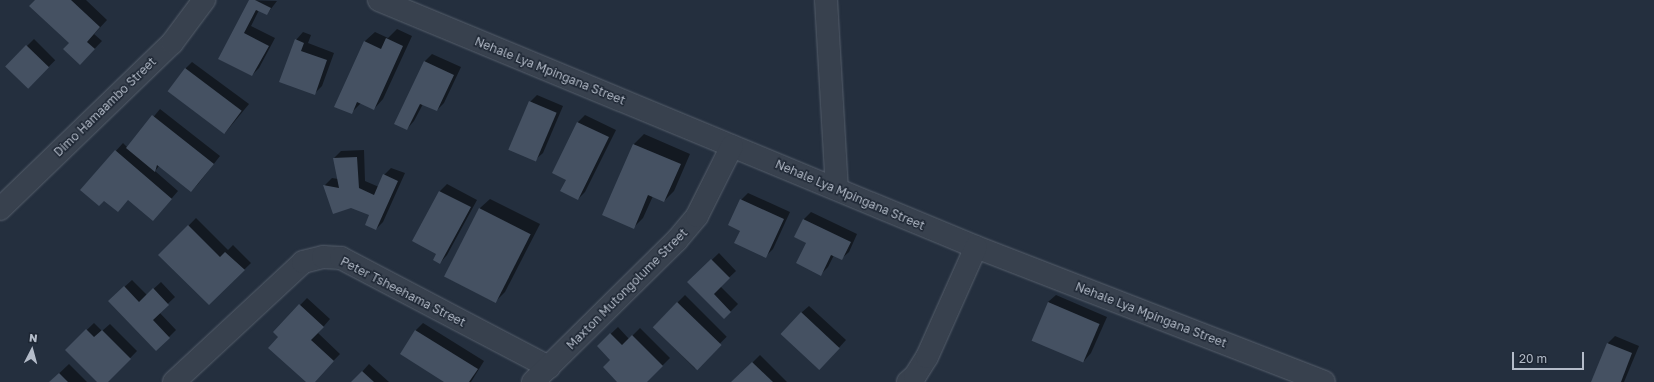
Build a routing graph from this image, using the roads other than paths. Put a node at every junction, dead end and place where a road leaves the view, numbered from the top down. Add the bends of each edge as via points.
1 (204, 0) edge
2 (379, 0) edge
3 (826, 0) edge
4 (732, 146) junction
5 (837, 188) junction
6 (0, 209) edge
7 (976, 247) junction
8 (549, 367) junction
9 (174, 382) edge
10 (533, 382) edge
11 (908, 382) edge
12 (1324, 382) edge

1 - 6 street, Dimo Hamaambo Street via 172,43
2 - 4 street, Nehale Lya Mpingana Street
3 - 5 street
4 - 5 street, Nehale Lya Mpingana Street
4 - 8 street, Maxton Mutongolume Street via 697,216 677,240
5 - 7 street, Nehale Lya Mpingana Street
7 - 11 street via 927,357
7 - 12 street, Nehale Lya Mpingana Street
8 - 9 street, Peter Tsheehama Street via 341,258 323,257 304,262
8 - 10 street, Maxton Mutongolume Street

